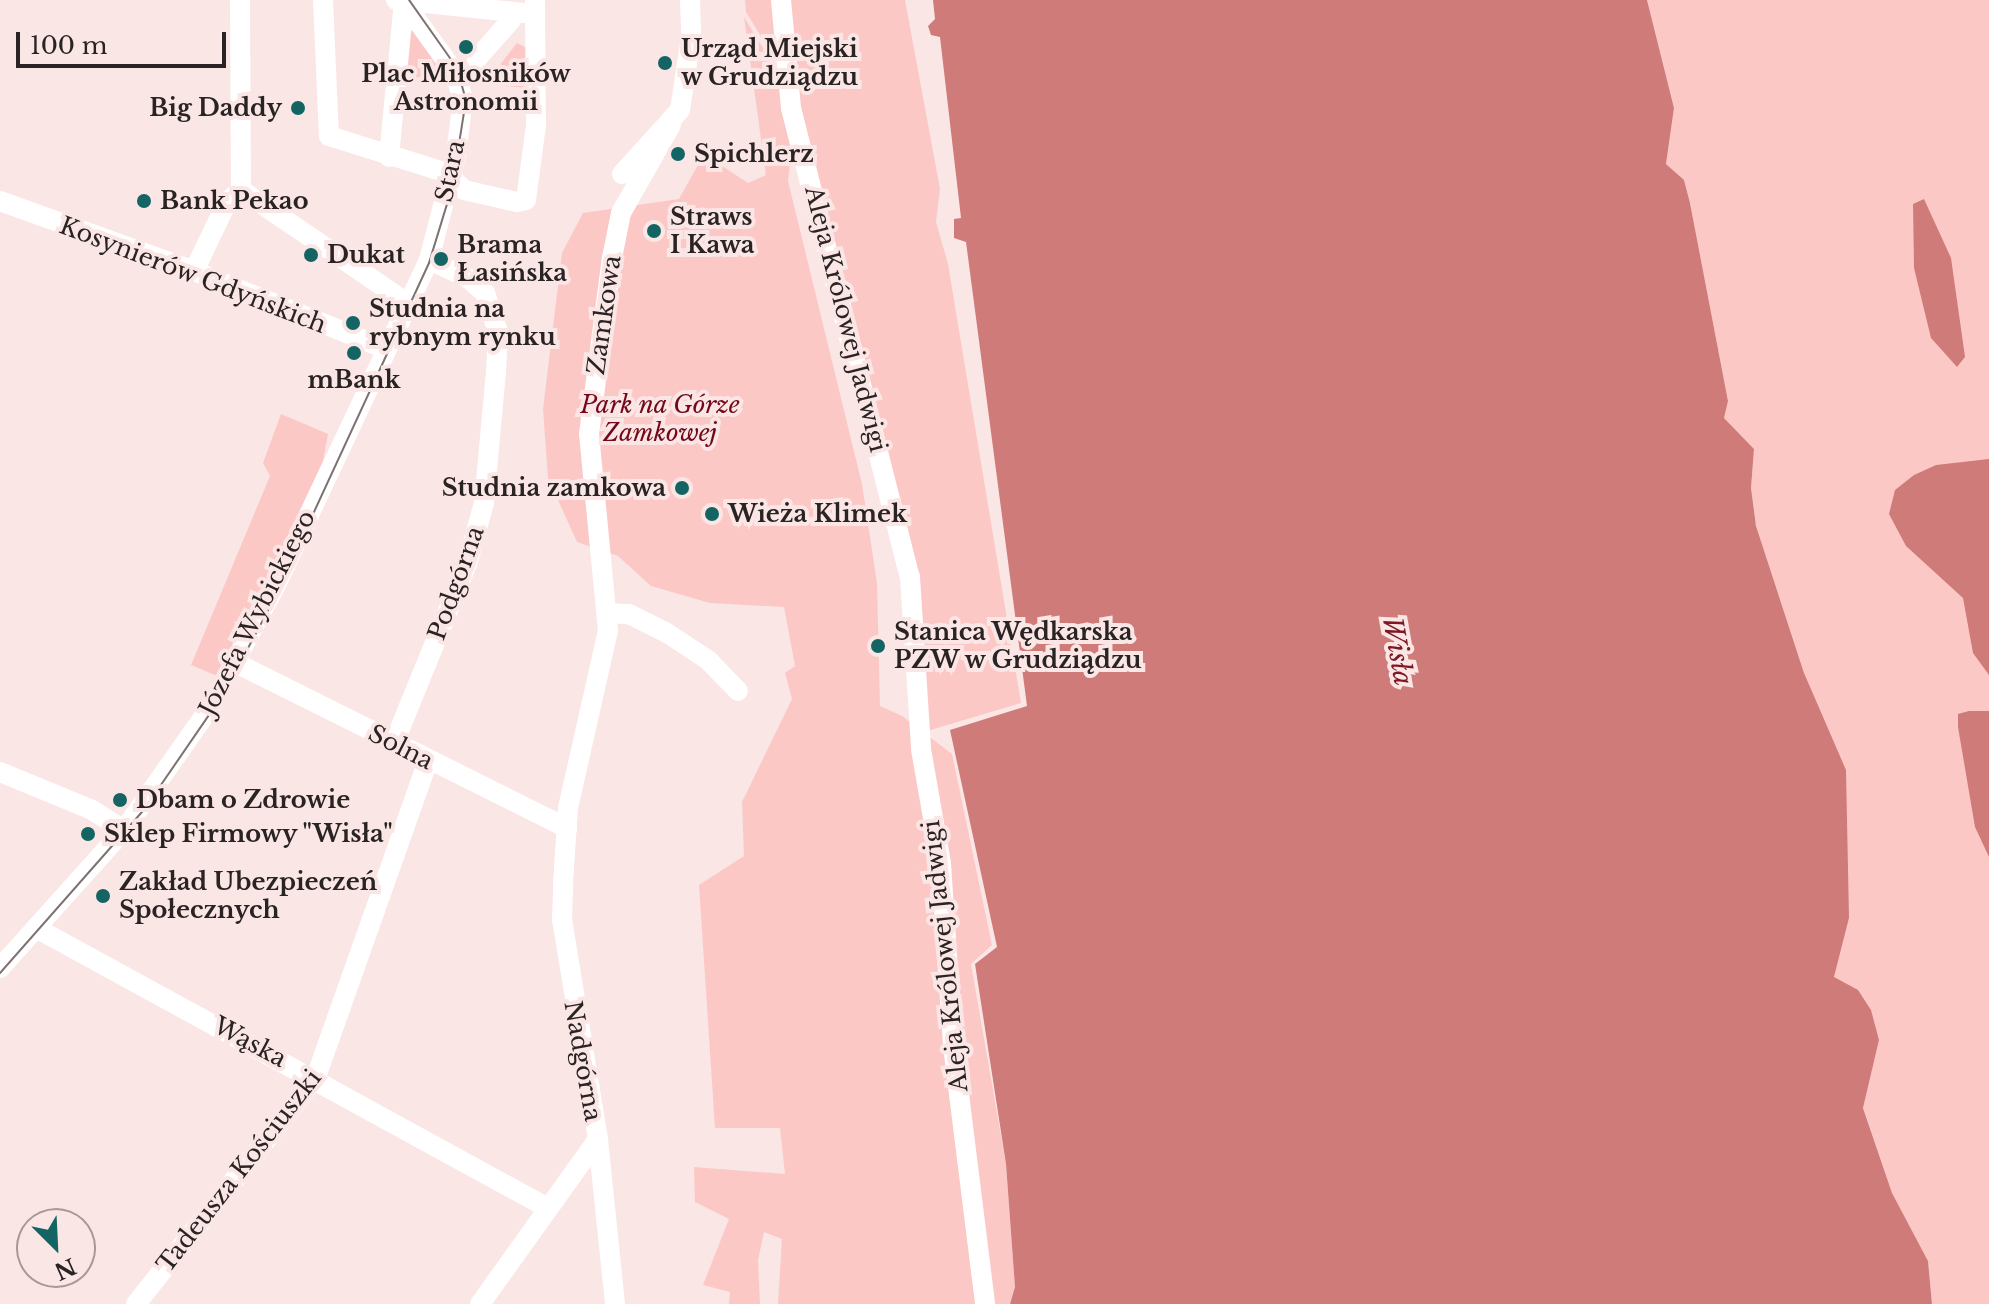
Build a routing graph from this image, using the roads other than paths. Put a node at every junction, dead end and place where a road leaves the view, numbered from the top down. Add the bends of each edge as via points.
1 (240, 0) edge
2 (323, 0) edge
3 (690, 0) edge
4 (781, 0) edge
5 (400, 1) edge
6 (535, 7) edge
7 (512, 12) junction
8 (459, 79) junction
9 (671, 125) junction
10 (389, 157) junction
11 (622, 174) dead end
12 (450, 176) junction
13 (241, 190) junction
14 (0, 201) edge
15 (429, 260) junction
16 (194, 271) junction
17 (407, 303) junction
18 (386, 349) junction
19 (607, 613) junction
20 (236, 663) junction
21 (738, 691) dead end
22 (394, 743) junction
23 (428, 760) junction
24 (0, 772) edge
25 (567, 828) junction
26 (124, 830) junction
27 (36, 928) junction
28 (0, 968) edge
29 (316, 1077) junction
30 (598, 1139) junction
31 (546, 1207) junction
32 (136, 1304) edge
33 (480, 1304) edge
34 (615, 1304) edge
35 (985, 1304) edge

1 - 13 street
2 - 10 street via 326,131 335,142
3 - 9 street, Zamkowa via 684,91
4 - 35 street, Aleja Królowej Jadwigi via 791,108 910,577 921,749 941,864 953,1046
5 - 7 street
5 - 8 street
5 - 10 street
6 - 7 street
6 - 12 street via 536,125 526,200 464,190
7 - 8 street via 511,20
8 - 12 street, Stara via 462,108
9 - 11 street
9 - 19 street, Zamkowa via 621,213 589,434
10 - 12 street
12 - 15 street, Stara
13 - 16 street via 227,202
13 - 17 street
14 - 16 street, Kosynierów Gdyńskich
15 - 17 street, Stara
15 - 22 street, Podgórna via 468,278 485,293 498,332 496,372 478,526
16 - 18 street, Kosynierów Gdyńskich
17 - 18 street, Józefa Wybickiego
18 - 20 street, Józefa Wybickiego
19 - 21 street via 629,614 667,633 708,660
19 - 25 street, Zamkowa via 605,657
20 - 22 street, Solna
20 - 26 street, Józefa Wybickiego
22 - 23 street, Solna
23 - 25 street, Solna
23 - 29 street, Tadeusza Kościuszki
24 - 26 street via 92,810
25 - 30 street, Nadgórna via 562,920
26 - 27 street, Józefa Wybickiego
27 - 28 street, Józefa Wybickiego
27 - 29 street, Wąska
29 - 31 street, Wąska
29 - 32 street, Tadeusza Kościuszki
30 - 31 street, Nadgórna
30 - 34 street
31 - 33 street, Nadgórna

